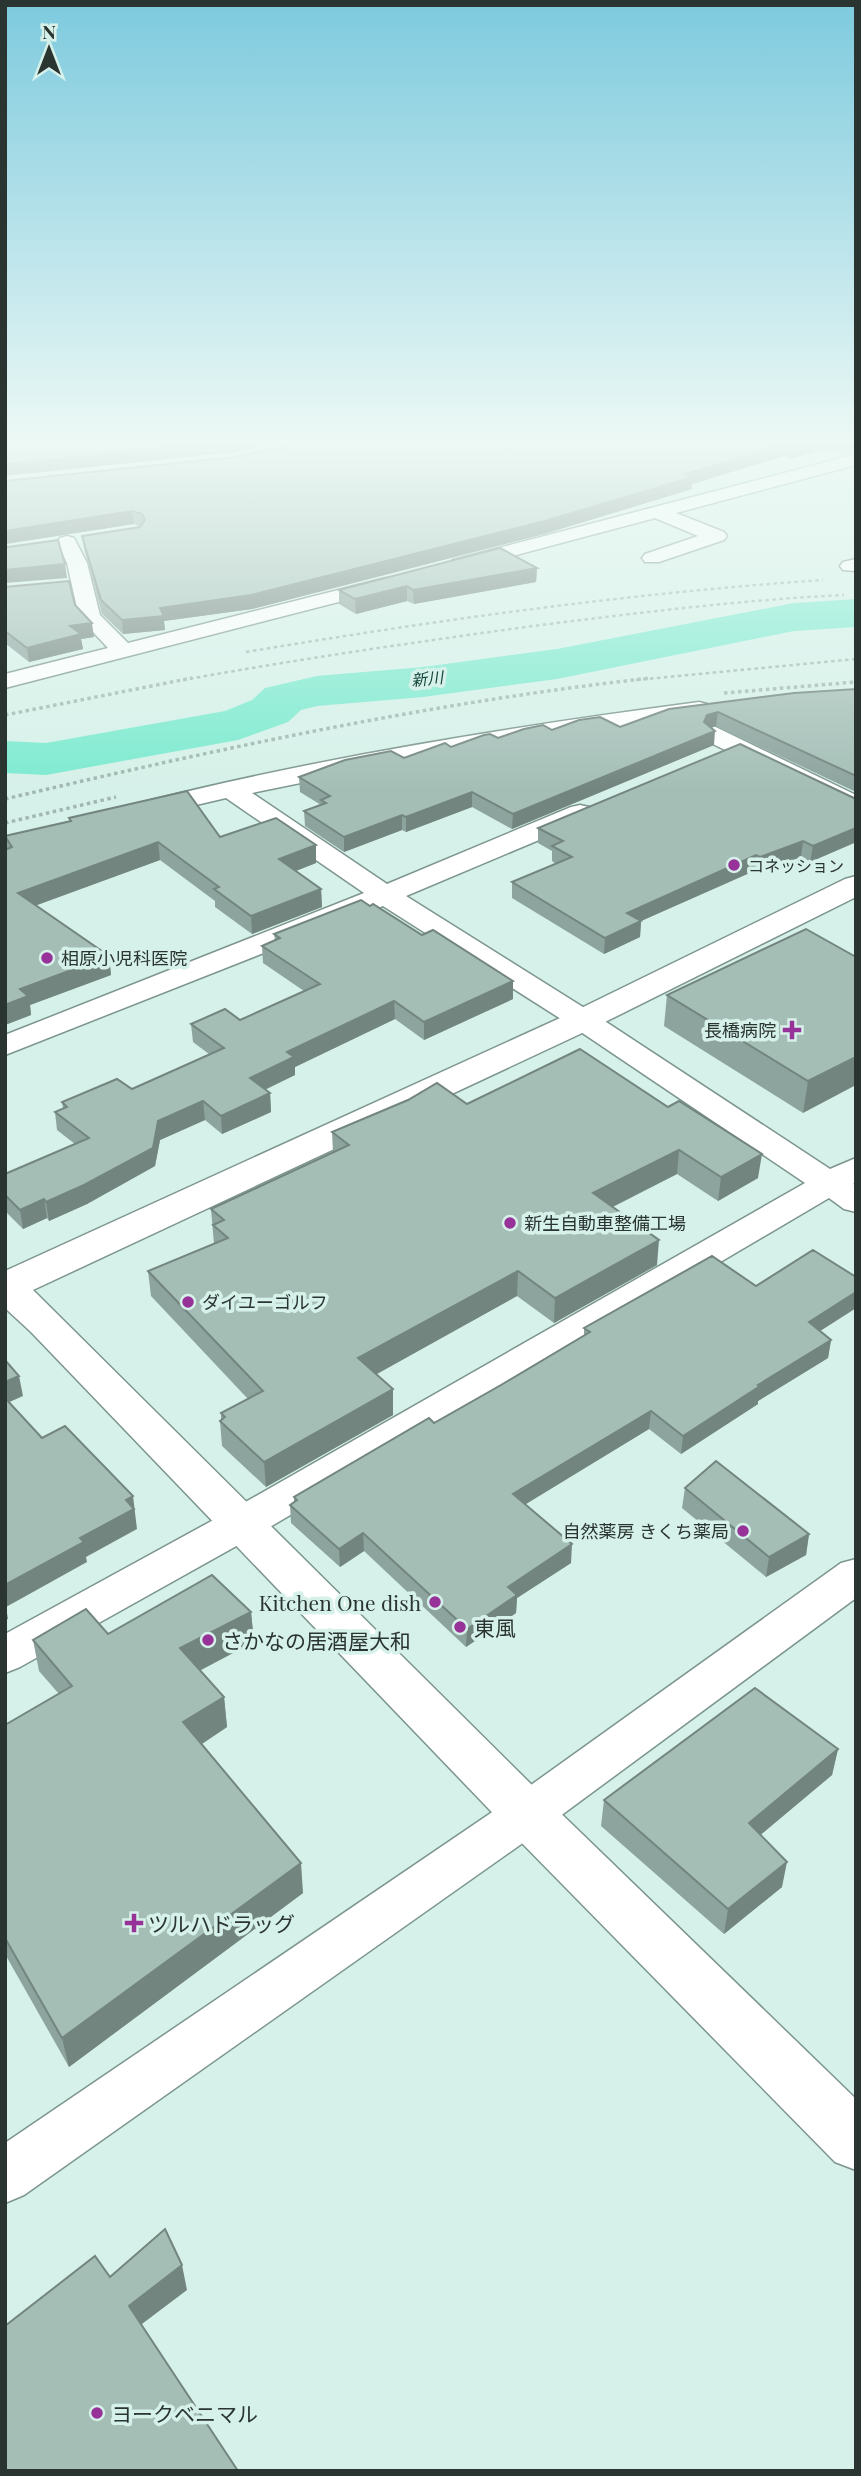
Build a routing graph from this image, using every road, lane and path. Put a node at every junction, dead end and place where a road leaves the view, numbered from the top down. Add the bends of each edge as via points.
1 (75, 559) edge
2 (482, 559) edge
3 (434, 571) edge
4 (407, 578) edge
5 (828, 580) dead end
6 (82, 585) junction
7 (56, 587) edge
8 (845, 595) dead end
9 (123, 651) junction
10 (237, 653) dead end
11 (856, 659) edge
12 (11, 678) edge
13 (725, 705) edge
14 (670, 713) junction
15 (5, 715) edge
16 (739, 747) junction
17 (701, 763) edge
18 (231, 790) junction
19 (5, 799) edge
20 (600, 805) edge
21 (856, 805) edge
22 (125, 813) edge
23 (856, 885) edge
24 (385, 895) junction
25 (583, 1020) junction
26 (5, 1046) edge
27 (847, 1184) edge
28 (6, 1286) edge
29 (243, 1523) junction
30 (856, 1575) edge
31 (5, 1655) edge
32 (527, 1814) junction
33 (856, 2141) edge
34 (5, 2176) edge

1 - 6 street
2 - 3 street
4 - 9 street
5 - 10 path via 705,586 472,615
6 - 7 street
6 - 9 street via 90,617
8 - 15 path via 720,602 450,637 144,686
9 - 12 street
11 - 19 path via 732,667 443,708 140,766
13 - 14 street
14 - 16 street
14 - 18 street via 450,745
16 - 17 street
16 - 21 street
18 - 22 street
18 - 24 street
20 - 24 street
23 - 25 street
24 - 25 street
24 - 26 street
25 - 27 street
25 - 28 street
27 - 29 street
28 - 29 street
29 - 31 street
29 - 32 street
30 - 32 street
32 - 33 street
32 - 34 street

